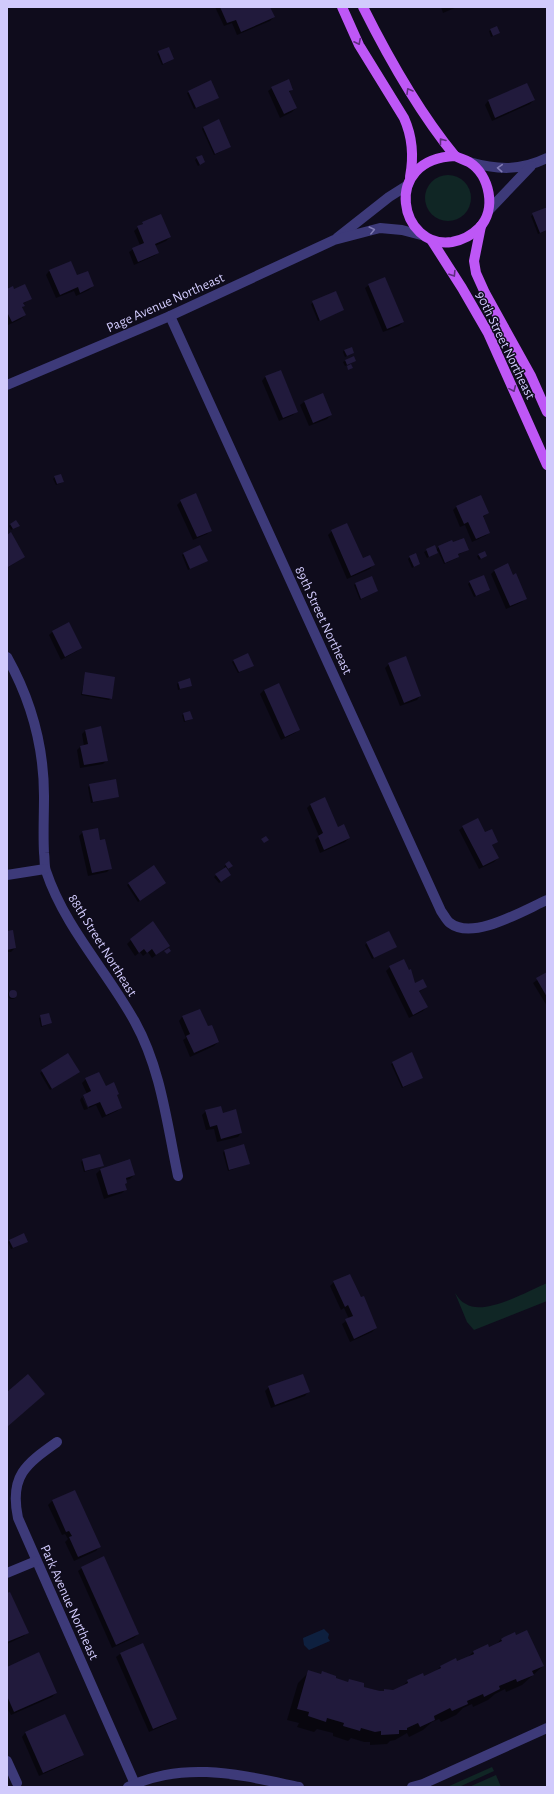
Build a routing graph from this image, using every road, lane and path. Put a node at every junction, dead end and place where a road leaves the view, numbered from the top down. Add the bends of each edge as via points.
1 (342, 7) edge
2 (364, 7) edge
3 (455, 156) junction
4 (547, 158) edge
5 (469, 162) junction
6 (531, 166) junction
7 (409, 181) junction
8 (489, 210) junction
9 (480, 226) junction
10 (429, 238) junction
11 (334, 240) junction
12 (170, 316) junction
13 (7, 385) edge
14 (547, 412) edge
15 (547, 465) edge
16 (7, 657) edge
17 (45, 870) junction
18 (7, 875) edge
19 (547, 900) edge
20 (178, 1176) dead end
21 (57, 1442) dead end
22 (36, 1561) junction
23 (7, 1573) edge
24 (547, 1728) edge
25 (7, 1761) edge
26 (17, 1783) dead end
27 (132, 1785) edge
28 (299, 1787) edge
29 (412, 1787) edge

1 -> 7 main road via 359,45 409,130 413,163
3 -> 2 main road via 411,95
3 - 5 main road
3 - 7 main road via 426,164 417,169
4 - 6 street
6 -> 5 street via 507,169
5 - 8 main road via 484,178 489,190
6 - 8 street
7 - 10 main road via 406,199 408,213 414,226
7 - 11 street, Page Avenue Northeast
8 - 9 main road
9 - 10 main road via 472,235 461,240 441,243
9 - 14 main road, 90th Street Northeast via 474,261 476,273 531,376
11 -> 10 street, Page Avenue Northeast via 380,228 402,230
10 -> 15 main road, 90th Street Northeast via 488,333
11 - 12 street, Page Avenue Northeast
12 - 13 street, Page Avenue Northeast
12 - 19 street, 89th Street Northeast via 441,911 450,923 460,928 472,929 486,926
16 - 17 street, 88th Street Northeast via 25,694 42,755
17 - 18 street
17 - 20 street, 88th Street Northeast via 74,930 121,998 146,1045 158,1078
21 - 22 street, Park Avenue Northeast via 22,1470 15,1492 18,1518
22 - 23 street
22 - 27 street, Park Avenue Northeast
24 - 29 street
25 - 26 street
27 - 28 street via 159,1777 197,1771 224,1773

